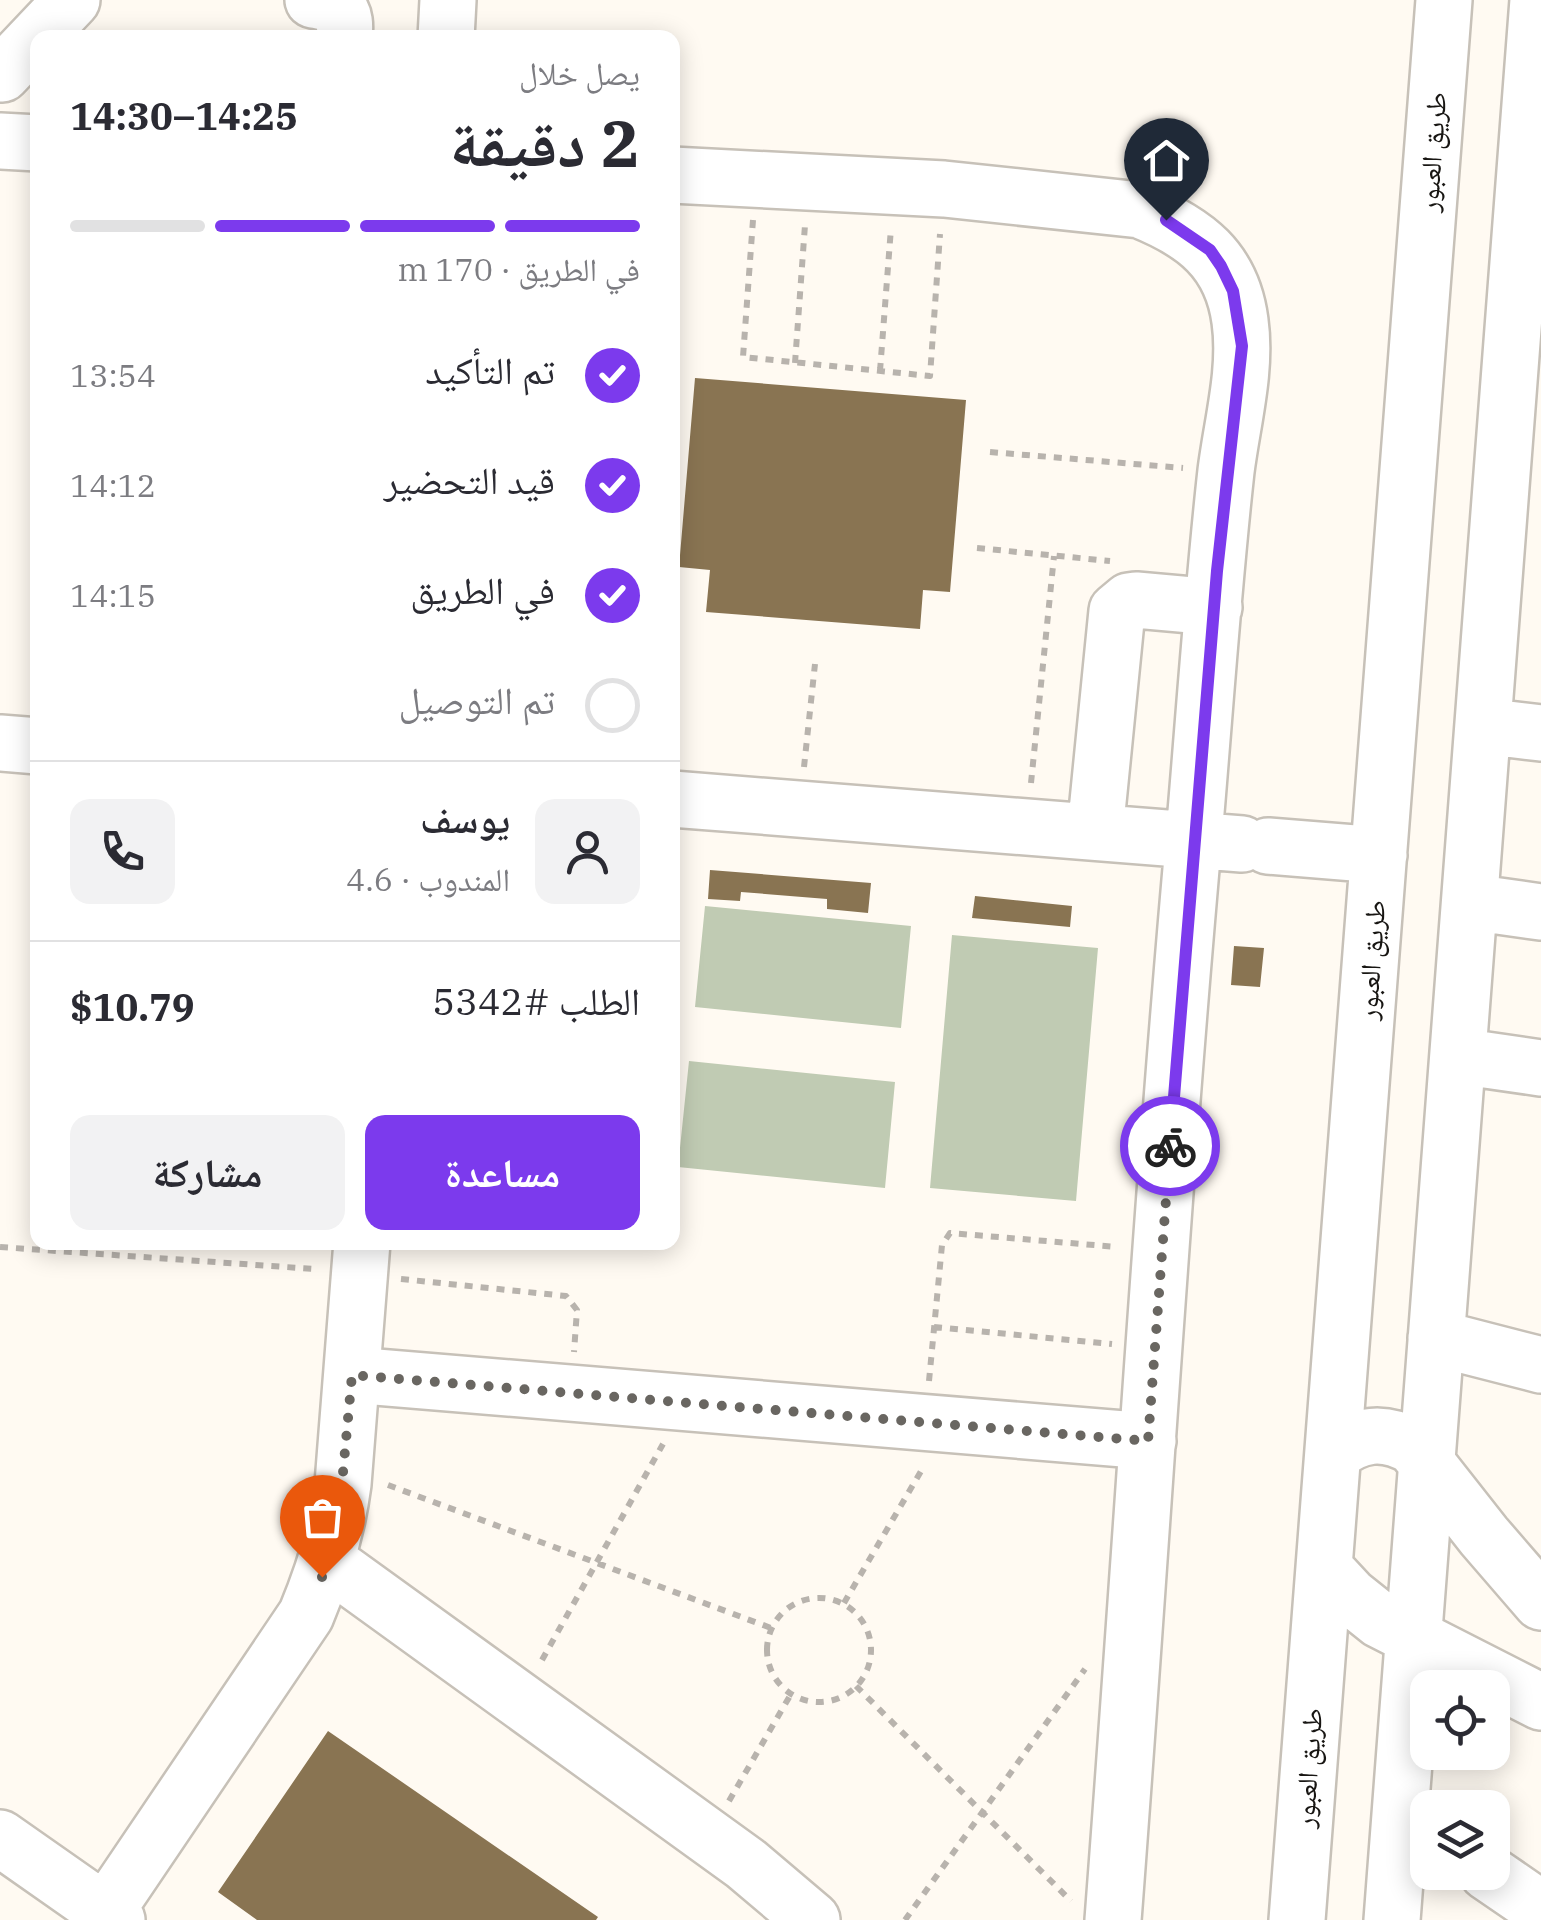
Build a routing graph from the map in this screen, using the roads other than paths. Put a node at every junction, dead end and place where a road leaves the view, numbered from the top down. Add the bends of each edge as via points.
1 (72, 0) edge
2 (313, 0) edge
3 (448, 0) edge
4 (1444, 0) edge
5 (1538, 0) edge
6 (48, 30) edge
7 (345, 30) edge
8 (446, 30) edge
9 (30, 53) edge
10 (13, 74) edge
11 (1535, 130) edge
12 (0, 141) edge
13 (30, 143) edge
14 (680, 176) edge
15 (1527, 330) edge
16 (1214, 607) junction
17 (1483, 726) junction
18 (1541, 733) edge
19 (0, 743) edge
20 (30, 745) edge
21 (680, 800) edge
22 (1094, 832) junction
23 (1235, 844) junction
24 (1380, 854) junction
25 (1470, 902) junction
26 (1541, 912) edge
27 (1458, 1056) junction
28 (1541, 1068) edge
29 (361, 1250) edge
30 (1436, 1338) junction
31 (1541, 1366) edge
32 (352, 1375) junction
33 (1148, 1441) junction
34 (1332, 1454) junction
35 (1427, 1460) junction
36 (327, 1561) junction
37 (1324, 1568) junction
38 (1541, 1602) edge
39 (1414, 1638) junction
40 (1541, 1702) edge
41 (1413, 1790) edge
42 (0, 1838) edge
43 (1410, 1850) edge
44 (1510, 1887) edge
45 (1541, 1909) edge
46 (786, 1911) edge
47 (1094, 1913) edge
48 (107, 1917) edge
49 (1297, 1920) edge
50 (1392, 1920) edge

1 - 6 street
2 - 7 street via 335,5
3 - 8 street
4 - 24 street, طريق العبور
5 - 11 street
9 - 10 street
11 - 15 street
12 - 13 street
14 - 16 street via 919,188 1140,210 1210,250 1233,291 1242,346
15 - 17 street
16 - 22 street via 1136,600 1117,611
16 - 23 street
17 - 18 street
17 - 25 street
19 - 20 street
21 - 22 street
22 - 23 street
23 - 24 street
23 - 33 street via 1162,1251
24 - 34 street, طريق العبور
25 - 26 street
25 - 27 street
27 - 28 street
27 - 30 street
29 - 32 street
30 - 31 street
30 - 35 street
32 - 33 street
32 - 36 street via 339,1516
33 - 47 street
34 - 35 street via 1381,1434 1414,1446
34 - 37 street, طريق العبور
35 - 38 street
35 - 39 street
36 - 46 street via 708,1837
36 - 48 street via 306,1614
37 - 39 street via 1380,1620
37 - 49 street, طريق العبور
39 - 40 street
39 - 41 street
42 - 48 street
43 - 50 street
44 - 45 street

